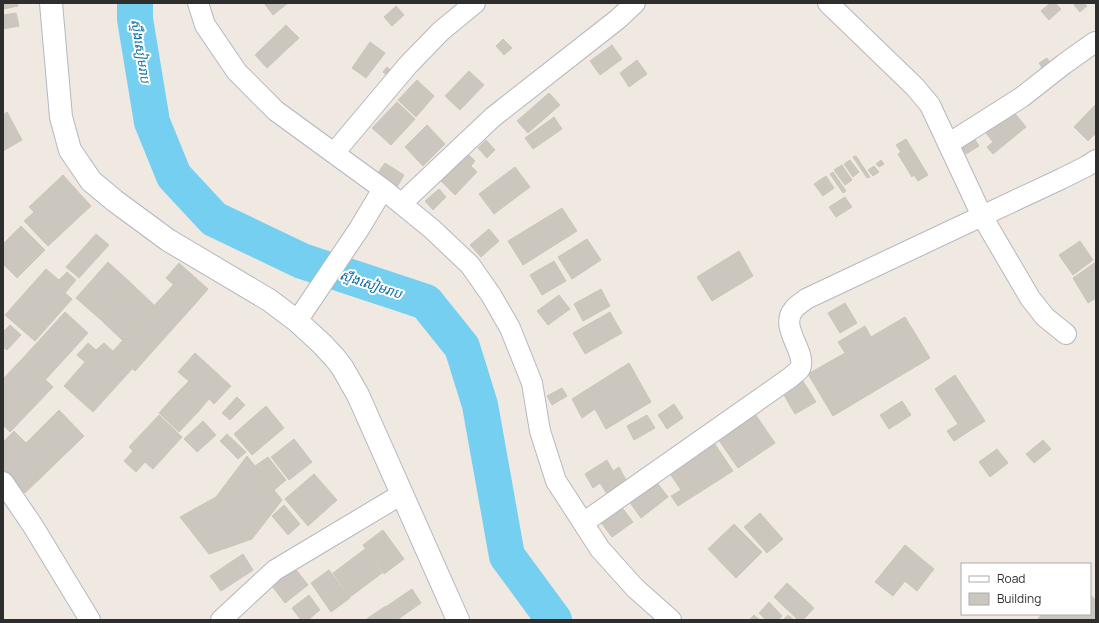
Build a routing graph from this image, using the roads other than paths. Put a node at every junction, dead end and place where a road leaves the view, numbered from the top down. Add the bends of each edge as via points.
1 (51, 3) edge
2 (198, 3) edge
3 (475, 3) edge
4 (635, 3) edge
5 (828, 3) edge
6 (1095, 42) dead end
7 (948, 144) junction
8 (334, 153) junction
9 (1096, 160) edge
10 (383, 190) junction
11 (401, 204) junction
12 (982, 216) junction
13 (297, 321) junction
14 (1066, 334) dead end
15 (3, 482) edge
16 (402, 494) junction
17 (583, 523) junction
18 (90, 620) edge
19 (221, 620) edge
20 (458, 620) edge
21 (671, 620) edge

1 - 13 street via 61,117 70,150 91,181 168,240 269,300
2 - 8 street via 205,25 237,72 276,111
3 - 8 street via 441,31 408,65
4 - 11 street via 493,117
5 - 7 street via 919,91 930,105
6 - 7 street via 1022,97
7 - 12 street
8 - 10 street
9 - 12 street
10 - 11 street
10 - 13 street
11 - 17 street via 470,265 510,328 532,383 540,431 556,481
12 - 14 street via 1030,298 1045,317
12 - 17 street via 806,299 790,316 789,325 801,360 801,366 792,377
13 - 16 street via 322,344 350,380
15 - 18 street
16 - 19 street via 275,570
16 - 20 street
17 - 21 street via 600,549 636,588

